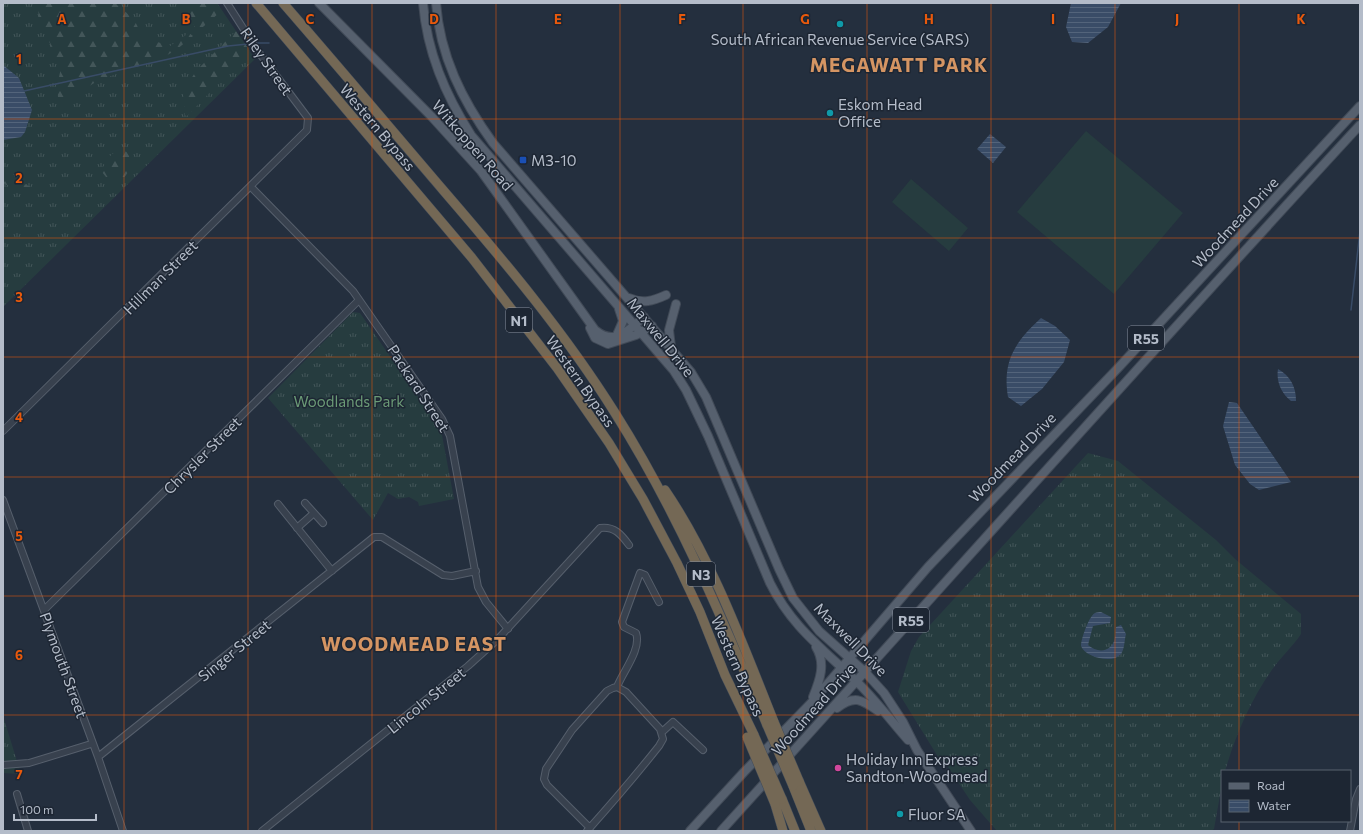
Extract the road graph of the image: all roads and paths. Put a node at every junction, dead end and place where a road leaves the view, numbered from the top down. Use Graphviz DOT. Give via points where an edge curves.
graph roads {
  1 [pos="227,3"];
  2 [pos="256,3"];
  3 [pos="283,3"];
  4 [pos="319,3"];
  5 [pos="424,3"];
  6 [pos="436,3"];
  7 [pos="1360,106"];
  8 [pos="308,118"];
  9 [pos="1360,125"];
  10 [pos="251,187"];
  11 [pos="533,189"];
  12 [pos="523,197"];
  13 [pos="666,295"];
  14 [pos="626,297"];
  15 [pos="359,300"];
  16 [pos="616,304"];
  17 [pos="676,304"];
  18 [pos="644,317"];
  19 [pos="588,321"];
  20 [pos="635,324"];
  21 [pos="652,326"];
  22 [pos="642,332"];
  23 [pos="616,337"];
  24 [pos="671,348"];
  25 [pos="3,431"];
  26 [pos="640,454"];
  27 [pos="3,500"];
  28 [pos="305,503"];
  29 [pos="278,504"];
  30 [pos="314,513"];
  31 [pos="323,523"];
  32 [pos="297,528"];
  33 [pos="629,545"];
  34 [pos="332,571"];
  35 [pos="476,571"];
  36 [pos="659,602"];
  37 [pos="44,610"];
  38 [pos="508,629"];
  39 [pos="807,636"];
  40 [pos="850,657"];
  41 [pos="840,668"];
  42 [pos="865,672"];
  43 [pos="856,681"];
  44 [pos="617,687"];
  45 [pos="811,703"];
  46 [pos="887,716"];
  47 [pos="824,718"];
  48 [pos="662,735"];
  49 [pos="91,744"];
  50 [pos="703,750"];
  51 [pos="917,750"];
  52 [pos="98,757"];
  53 [pos="3,765"];
  54 [pos="796,784"];
  55 [pos="1360,789"];
  56 [pos="16,794"];
  57 [pos="778,802"];
  58 [pos="589,830"];
  59 [pos="28,831"];
  60 [pos="123,831"];
  61 [pos="262,831"];
  62 [pos="690,831"];
  63 [pos="721,831"];
  64 [pos="783,831"];
  65 [pos="795,831"];
  66 [pos="811,831"];
  67 [pos="821,831"];
  68 [pos="971,831"];
  69 [pos="1350,831"];
  1 -- 8 [label="street, Riley Street" via="257,50"];
  2 -- 57 [label="highway, Western Bypass / N1, bridge" via="472,258 557,368 608,443 644,499 700,612"];
  3 -- 26 [label="highway, Western Bypass / N1" via="547,314 590,375"];
  4 -- 19 [label="main road, Witkoppen Road" via="481,171"];
  5 -- 12 [label="main road, Maxwell Drive" via="427,35 434,61 451,102 470,135"];
  6 -- 11 [label="main road, Maxwell Drive" via="444,51 465,101 493,143"];
  7 -- 40 [label="main road, Woodmead Drive / R55" via="1119,367 967,525"];
  8 -- 10 [label="street, Hillman Street" via="308,127 304,135"];
  9 -- 42 [label="main road, Woodmead Drive / R55" via="1066,446"];
  10 -- 15 [label="street, Packard Street"];
  10 -- 25 [label="street, Hillman Street"];
  11 -- 12 [label="main road"];
  11 -- 14 [label="main road, Maxwell Drive"];
  12 -- 16 [label="main road, Maxwell Drive"];
  13 -- 14 [label="main road" via="648,302"];
  14 -- 18 [label="main road, Maxwell Drive"];
  15 -- 35 [label="street, Packard Street" via="450,436"];
  15 -- 37 [label="street, Chrysler Street"];
  16 -- 20 [label="main road, Maxwell Drive"];
  16 -- 23 [label="main road" via="623,319"];
  17 -- 24 [label="main road" via="668,330"];
  18 -- 20 [label="main road"];
  18 -- 21 [label="main road, Maxwell Drive"];
  19 -- 22 [label="main road, Witkoppen Road" via="593,336 605,344 619,342"];
  19 -- 23 [label="main road, Witkoppen Road" via="601,334 608,338"];
  20 -- 22 [label="main road, Maxwell Drive"];
  20 -- 23 [label="main road"];
  21 -- 22 [label="main road, Witkoppen Road"];
  21 -- 24 [label="main road, Maxwell Drive"];
  22 -- 39 [label="main road, Maxwell Drive" via="686,390 770,583 788,614"];
  24 -- 40 [label="main road, Maxwell Drive" via="706,397 778,569 793,598 819,631"];
  26 -- 54 [label="highway, Western Bypass / N3, bridge" via="716,604"];
  27 -- 37 [label="street, Plymouth Street"];
  28 -- 30 [label="street"];
  29 -- 32 [label="street"];
  30 -- 31 [label="street"];
  30 -- 32 [label="street"];
  32 -- 34 [label="street"];
  33 -- 38 [label="street, Lincoln Street" via="617,531 600,528"];
  34 -- 35 [label="street, Singer Street" via="376,536 382,537 438,573 458,576"];
  34 -- 52 [label="street, Singer Street"];
  35 -- 38 [label="street, Packard Street" via="480,593"];
  36 -- 44 [label="street" via="645,575 640,573 622,622 624,627 636,633 638,638 631,663"];
  37 -- 49 [label="street, Plymouth Street"];
  38 -- 61 [label="street, Lincoln Street" via="468,666"];
  39 -- 41 [label="main road, Maxwell Drive"];
  39 -- 45 [label="main road" via="818,651 822,665"];
  40 -- 41 [label="main road, Woodmead Drive / R55"];
  40 -- 42 [label="main road, Maxwell Drive"];
  41 -- 43 [label="main road, Maxwell Drive"];
  41 -- 45 [label="main road, Woodmead Drive / R55"];
  42 -- 43 [label="main road, Woodmead Drive / R55"];
  42 -- 51 [label="main road, Maxwell Drive" via="884,693"];
  43 -- 46 [label="main road, Maxwell Drive"];
  43 -- 47 [label="main road, Woodmead Drive / R55"];
  44 -- 48 [label="street" via="626,692"];
  44 -- 58 [label="street" via="609,690 572,730 544,776 547,785"];
  45 -- 62 [label="main road, Woodmead Drive / R55"];
  46 -- 47 [label="main road" via="865,702 856,700 845,703"];
  46 -- 51 [label="main road, Maxwell Drive"];
  47 -- 63 [label="main road, Woodmead Drive / R55"];
  48 -- 50 [label="street" via="673,722"];
  48 -- 58 [label="street" via="659,746"];
  49 -- 52 [label="street, Plymouth Street"];
  49 -- 53 [label="street" via="29,763"];
  51 -- 68 [label="main road, Maxwell Drive"];
  52 -- 60 [label="street, Plymouth Street"];
  54 -- 66 [label="highway, Western Bypass / N3"];
  54 -- 67 [label="highway"];
  55 -- 69 [label="street"];
  56 -- 59 [label="street"];
  57 -- 64 [label="highway"];
  57 -- 65 [label="highway, Western Bypass"];
}
